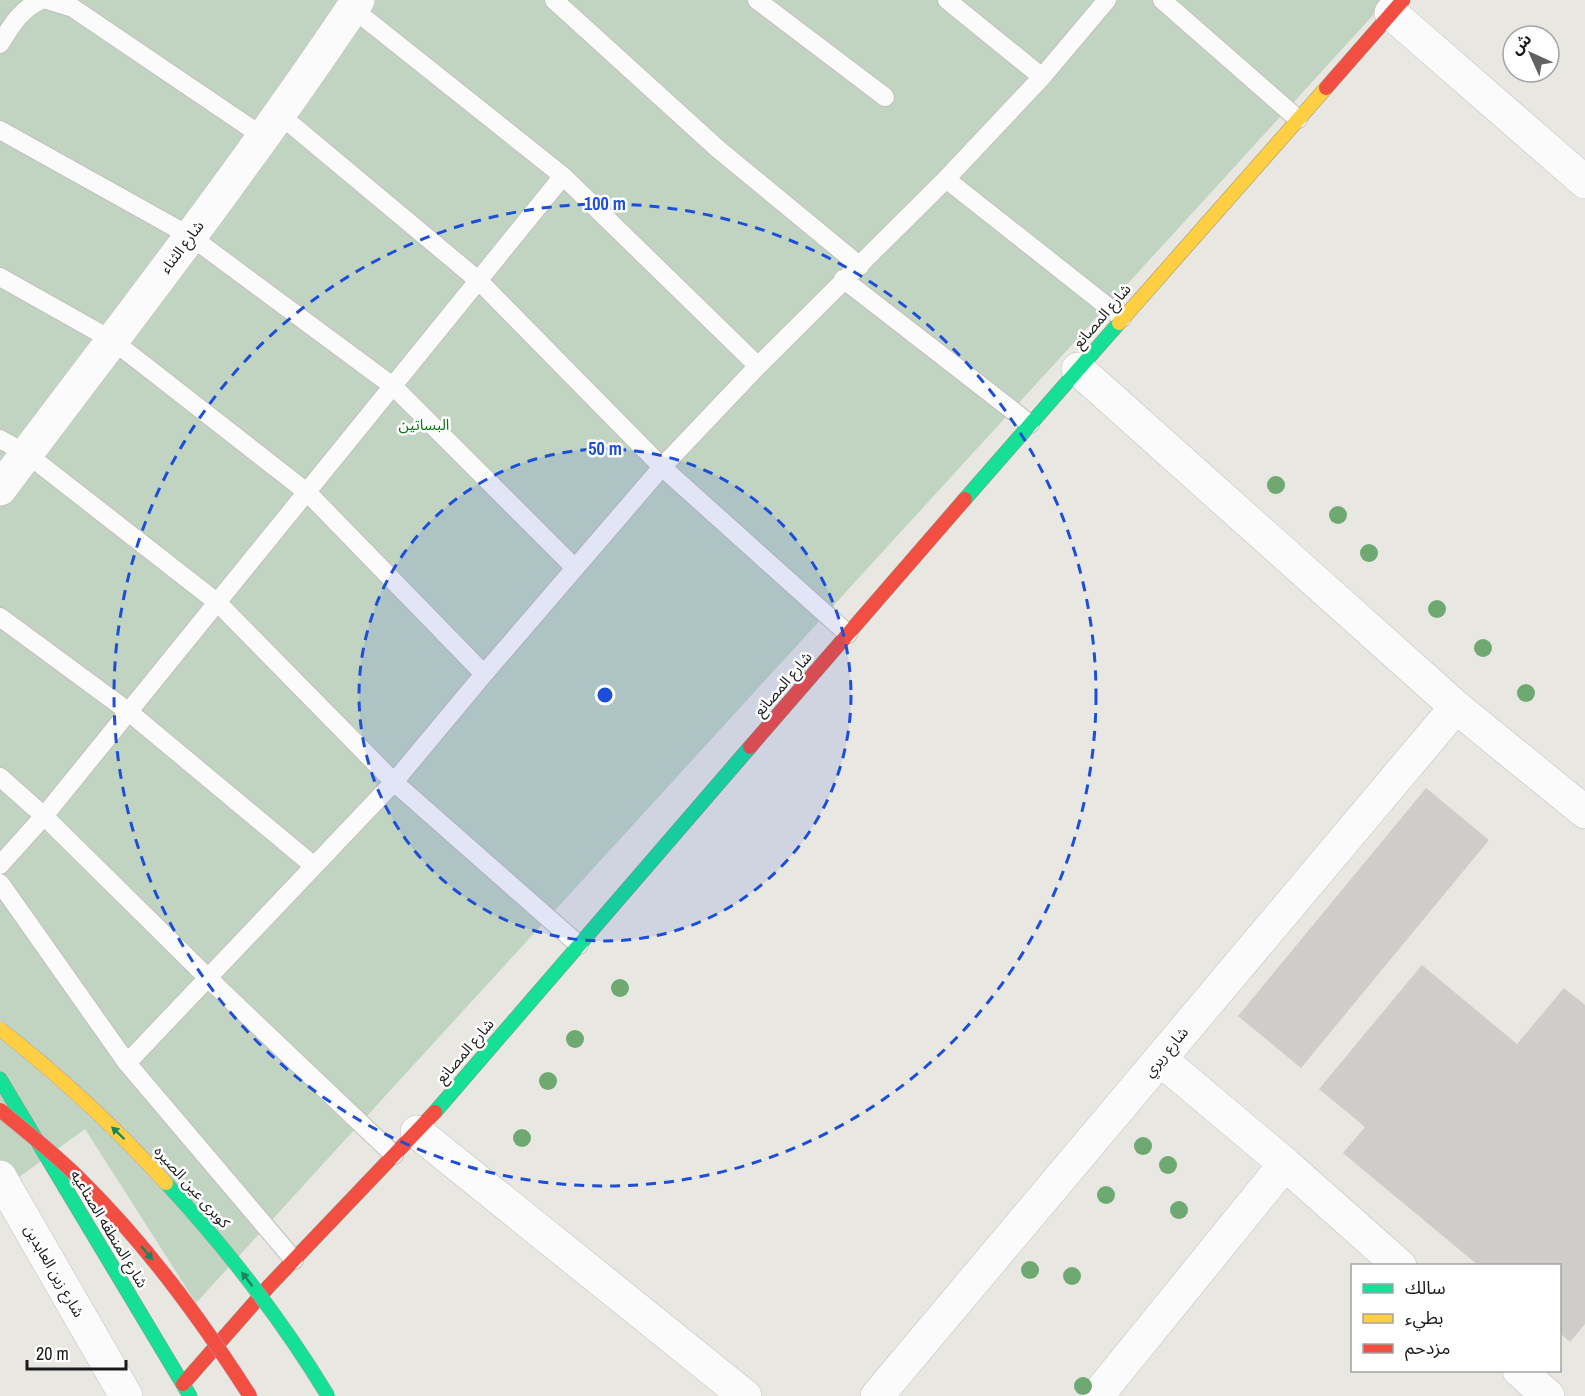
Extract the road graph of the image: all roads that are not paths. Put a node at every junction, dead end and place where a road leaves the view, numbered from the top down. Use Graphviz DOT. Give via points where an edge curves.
graph roads {
  1 [pos="41,0"];
  2 [pos="47,0"];
  3 [pos="554,0"];
  4 [pos="757,0"];
  5 [pos="947,0"];
  6 [pos="1107,0"];
  7 [pos="1162,0"];
  8 [pos="355,4"];
  9 [pos="1390,4"];
  10 [pos="0,44"];
  11 [pos="1042,77"];
  12 [pos="885,97"];
  13 [pos="1298,119"];
  14 [pos="271,125"];
  15 [pos="0,130"];
  16 [pos="563,176"];
  17 [pos="946,179"];
  18 [pos="1585,182"];
  19 [pos="190,236"];
  20 [pos="860,266"];
  21 [pos="0,278"];
  22 [pos="843,279"];
  23 [pos="479,281"];
  24 [pos="1122,318"];
  25 [pos="112,340"];
  26 [pos="758,366"];
  27 [pos="1078,369"];
  28 [pos="394,387"];
  29 [pos="1030,423"];
  30 [pos="13,446"];
  31 [pos="662,467"];
  32 [pos="0,489"];
  33 [pos="308,492"];
  34 [pos="575,568"];
  35 [pos="218,603"];
  36 [pos="0,617"];
  37 [pos="848,634"];
  38 [pos="484,674"];
  39 [pos="1456,707"];
  40 [pos="129,712"];
  41 [pos="0,777"];
  42 [pos="394,782"];
  43 [pos="1579,795"];
  44 [pos="45,816"];
  45 [pos="0,865"];
  46 [pos="314,866"];
  47 [pos="0,884"];
  48 [pos="579,945"];
  49 [pos="208,978"];
  50 [pos="0,1029"];
  51 [pos="1160,1059"];
  52 [pos="127,1064"];
  53 [pos="0,1079"];
  54 [pos="0,1110"];
  55 [pos="406,1143"];
  56 [pos="1285,1164"];
  57 [pos="0,1177"];
  58 [pos="294,1260"];
  59 [pos="1398,1264"];
  60 [pos="269,1286"];
  61 [pos="1520,1372"];
  62 [pos="183,1383"];
  63 [pos="126,1396"];
  64 [pos="190,1396"];
  65 [pos="250,1396"];
  66 [pos="329,1396"];
  67 [pos="745,1396"];
  68 [pos="877,1396"];
  69 [pos="1097,1396"];
  70 [pos="1548,1396"];
  1 -- 10 [label="lane" via="18,15"];
  2 -- 14 [label="lane" via="74,8"];
  3 -- 20 [label="lane" via="718,149"];
  4 -- 12 [label="lane"];
  5 -- 11 [label="lane"];
  6 -- 11 [label="lane"];
  7 -- 13 [label="lane"];
  8 -- 14 [label="street, شارع الثناء"];
  8 -- 16 [label="lane"];
  9 -- 13 [label="main road, شارع المصانع"];
  9 -- 18 [label="street"];
  11 -- 17 [label="lane"];
  13 -- 24 [label="main road, شارع المصانع"];
  14 -- 19 [label="street, شارع الثناء"];
  14 -- 23 [label="lane"];
  15 -- 19 [label="lane"];
  16 -- 23 [label="lane"];
  16 -- 26 [label="lane"];
  17 -- 20 [label="lane"];
  17 -- 24 [label="lane"];
  19 -- 25 [label="street, شارع الثناء"];
  19 -- 28 [label="lane"];
  20 -- 22 [label="lane"];
  21 -- 25 [label="lane"];
  22 -- 26 [label="lane"];
  22 -- 29 [label="lane"];
  23 -- 28 [label="lane"];
  23 -- 31 [label="lane"];
  24 -- 27 [label="main road, شارع المصانع"];
  25 -- 30 [label="street, شارع الثناء"];
  25 -- 33 [label="lane"];
  26 -- 31 [label="lane"];
  27 -- 29 [label="main road, شارع المصانع"];
  27 -- 39 [label="street"];
  28 -- 33 [label="lane"];
  28 -- 34 [label="lane"];
  29 -- 37 [label="main road, شارع المصانع"];
  30 -- 32 [label="street, شارع الثناء"];
  30 -- 35 [label="lane"];
  31 -- 34 [label="lane"];
  31 -- 37 [label="lane"];
  33 -- 35 [label="lane"];
  33 -- 38 [label="lane"];
  34 -- 38 [label="lane"];
  35 -- 40 [label="lane"];
  35 -- 42 [label="lane"];
  36 -- 40 [label="lane"];
  37 -- 48 [label="main road, شارع المصانع"];
  38 -- 42 [label="lane"];
  39 -- 43 [label="street"];
  39 -- 51 [label="street, شارع ريري"];
  40 -- 44 [label="lane"];
  40 -- 46 [label="lane"];
  41 -- 44 [label="lane"];
  42 -- 46 [label="lane"];
  42 -- 48 [label="lane"];
  44 -- 45 [label="lane"];
  44 -- 49 [label="lane"];
  46 -- 49 [label="lane"];
  47 -- 52 [label="lane"];
  48 -- 55 [label="main road, شارع المصانع"];
  49 -- 52 [label="lane"];
  49 -- 55 [label="lane"];
  66 -- 50 [label="main road, كوبرى عين الصيره, one-way, bridge" via="214,1236 158,1171 71,1088"];
  51 -- 56 [label="street"];
  51 -- 68 [label="street, شارع ريري"];
  52 -- 58 [label="lane"];
  53 -- 62 [label="main road, شارع المنطقه الصناعيه"];
  54 -- 65 [label="main road, one-way, bridge" via="51,1152 111,1212 216,1342"];
  55 -- 58 [label="main road, شارع المصانع"];
  55 -- 67 [label="street"];
  56 -- 59 [label="street"];
  56 -- 69 [label="street"];
  57 -- 63 [label="street, شارع زين العابدين"];
  58 -- 60 [label="main road, شارع المصانع"];
  60 -- 62 [label="main road, شارع المصانع"];
  60 -- 66 [label="main road"];
  61 -- 70 [label="street"];
  62 -- 64 [label="main road, شارع المنطقه الصناعيه"];
}
